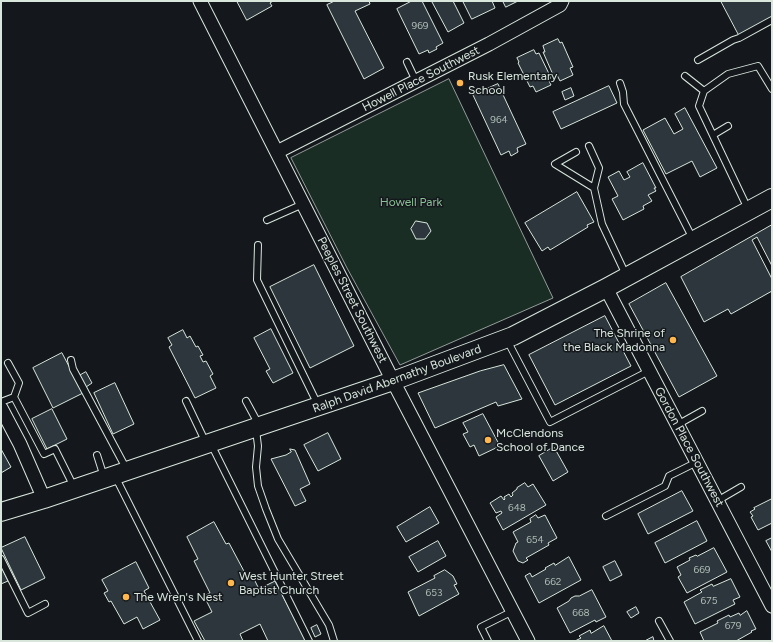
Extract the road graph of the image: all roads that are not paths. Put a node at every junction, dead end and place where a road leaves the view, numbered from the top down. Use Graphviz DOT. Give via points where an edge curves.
graph roads {
  1 [pos="200,1"];
  2 [pos="562,1"];
  3 [pos="772,20"];
  4 [pos="698,60"];
  5 [pos="407,62"];
  6 [pos="685,76"];
  7 [pos="416,81"];
  8 [pos="620,83"];
  9 [pos="772,89"];
  10 [pos="704,91"];
  11 [pos="728,126"];
  12 [pos="713,135"];
  13 [pos="589,146"];
  14 [pos="277,152"];
  15 [pos="576,152"];
  16 [pos="594,188"];
  17 [pos="769,201"];
  18 [pos="303,204"];
  19 [pos="749,210"];
  20 [pos="267,220"];
  21 [pos="693,241"];
  22 [pos="258,245"];
  23 [pos="627,277"];
  24 [pos="606,288"];
  25 [pos="506,339"];
  26 [pos="72,360"];
  27 [pos="8,363"];
  28 [pos="649,371"];
  29 [pos="393,381"];
  30 [pos="14,397"];
  31 [pos="186,401"];
  32 [pos="246,401"];
  33 [pos="1,402"];
  34 [pos="318,407"];
  35 [pos="1,408"];
  36 [pos="702,411"];
  37 [pos="677,425"];
  38 [pos="258,427"];
  39 [pos="209,444"];
  40 [pos="98,455"];
  41 [pos="697,462"];
  42 [pos="116,475"];
  43 [pos="741,486"];
  44 [pos="75,488"];
  45 [pos="44,499"];
  46 [pos="717,501"];
  47 [pos="1,512"];
  48 [pos="606,516"];
  49 [pos="1,559"];
  50 [pos="45,604"];
  51 [pos="772,606"];
  52 [pos="513,611"];
  53 [pos="659,621"];
  54 [pos="198,641"];
  55 [pos="308,641"];
  56 [pos="334,641"];
  57 [pos="488,641"];
  58 [pos="528,641"];
  59 [pos="670,641"];
  1 -- 14 [label="street, Peeples Street Southwest"];
  2 -- 7 [label="street, Howell Place Southwest" via="560,5 489,44"];
  3 -- 4 [label="lane"];
  5 -- 7 [label="lane"];
  6 -- 10 [label="lane"];
  7 -- 14 [label="street, Howell Place Southwest"];
  8 -- 21 [label="lane" via="624,104"];
  9 -- 10 [label="lane" via="758,66 728,74"];
  10 -- 12 [label="lane" via="699,106"];
  11 -- 12 [label="lane"];
  12 -- 19 [label="lane"];
  13 -- 16 [label="lane" via="599,168"];
  14 -- 18 [label="street, Peeples Street Southwest"];
  15 -- 16 [label="lane" via="555,164"];
  16 -- 23 [label="lane" via="602,224"];
  17 -- 19 [label="main road, Ralph David Abernathy Boulevard"];
  18 -- 20 [label="lane"];
  18 -- 29 [label="street, Peeples Street Southwest"];
  19 -- 21 [label="main road, Ralph David Abernathy Boulevard"];
  21 -- 23 [label="main road, Ralph David Abernathy Boulevard"];
  22 -- 34 [label="lane" via="257,280"];
  23 -- 24 [label="main road, Ralph David Abernathy Boulevard"];
  24 -- 25 [label="main road, Ralph David Abernathy Boulevard"];
  24 -- 28 [label="street, Gordon Place Southwest"];
  25 -- 28 [label="lane" via="550,422"];
  25 -- 29 [label="main road, Ralph David Abernathy Boulevard"];
  26 -- 42 [label="lane" via="73,369"];
  27 -- 30 [label="lane" via="19,384"];
  28 -- 37 [label="street, Gordon Place Southwest"];
  29 -- 34 [label="main road, Ralph David Abernathy Boulevard"];
  29 -- 52 [label="street, Peeples Street Southwest"];
  30 -- 33 [label="lane"];
  30 -- 44 [label="lane" via="44,454 55,449"];
  31 -- 39 [label="lane"];
  32 -- 38 [label="lane"];
  34 -- 38 [label="main road, Ralph David Abernathy Boulevard"];
  35 -- 45 [label="street"];
  36 -- 37 [label="lane"];
  37 -- 41 [label="street, Gordon Place Southwest"];
  38 -- 39 [label="main road, Ralph David Abernathy Boulevard"];
  38 -- 56 [label="lane" via="256,467 258,486 266,509 278,539 329,625"];
  39 -- 42 [label="main road, Ralph David Abernathy Boulevard"];
  39 -- 55 [label="lane"];
  40 -- 42 [label="lane"];
  41 -- 46 [label="street, Gordon Place Southwest"];
  41 -- 48 [label="lane" via="669,476 665,486"];
  42 -- 44 [label="main road, Ralph David Abernathy Boulevard"];
  42 -- 54 [label="lane"];
  43 -- 46 [label="lane"];
  44 -- 45 [label="main road, Ralph David Abernathy Boulevard"];
  45 -- 47 [label="main road, Ralph David Abernathy Boulevard"];
  46 -- 51 [label="street, Gordon Place Southwest"];
  49 -- 50 [label="lane" via="28,613"];
  52 -- 57 [label="lane" via="481,628"];
  52 -- 58 [label="street, Peeples Street Southwest"];
  53 -- 59 [label="lane"];
}
